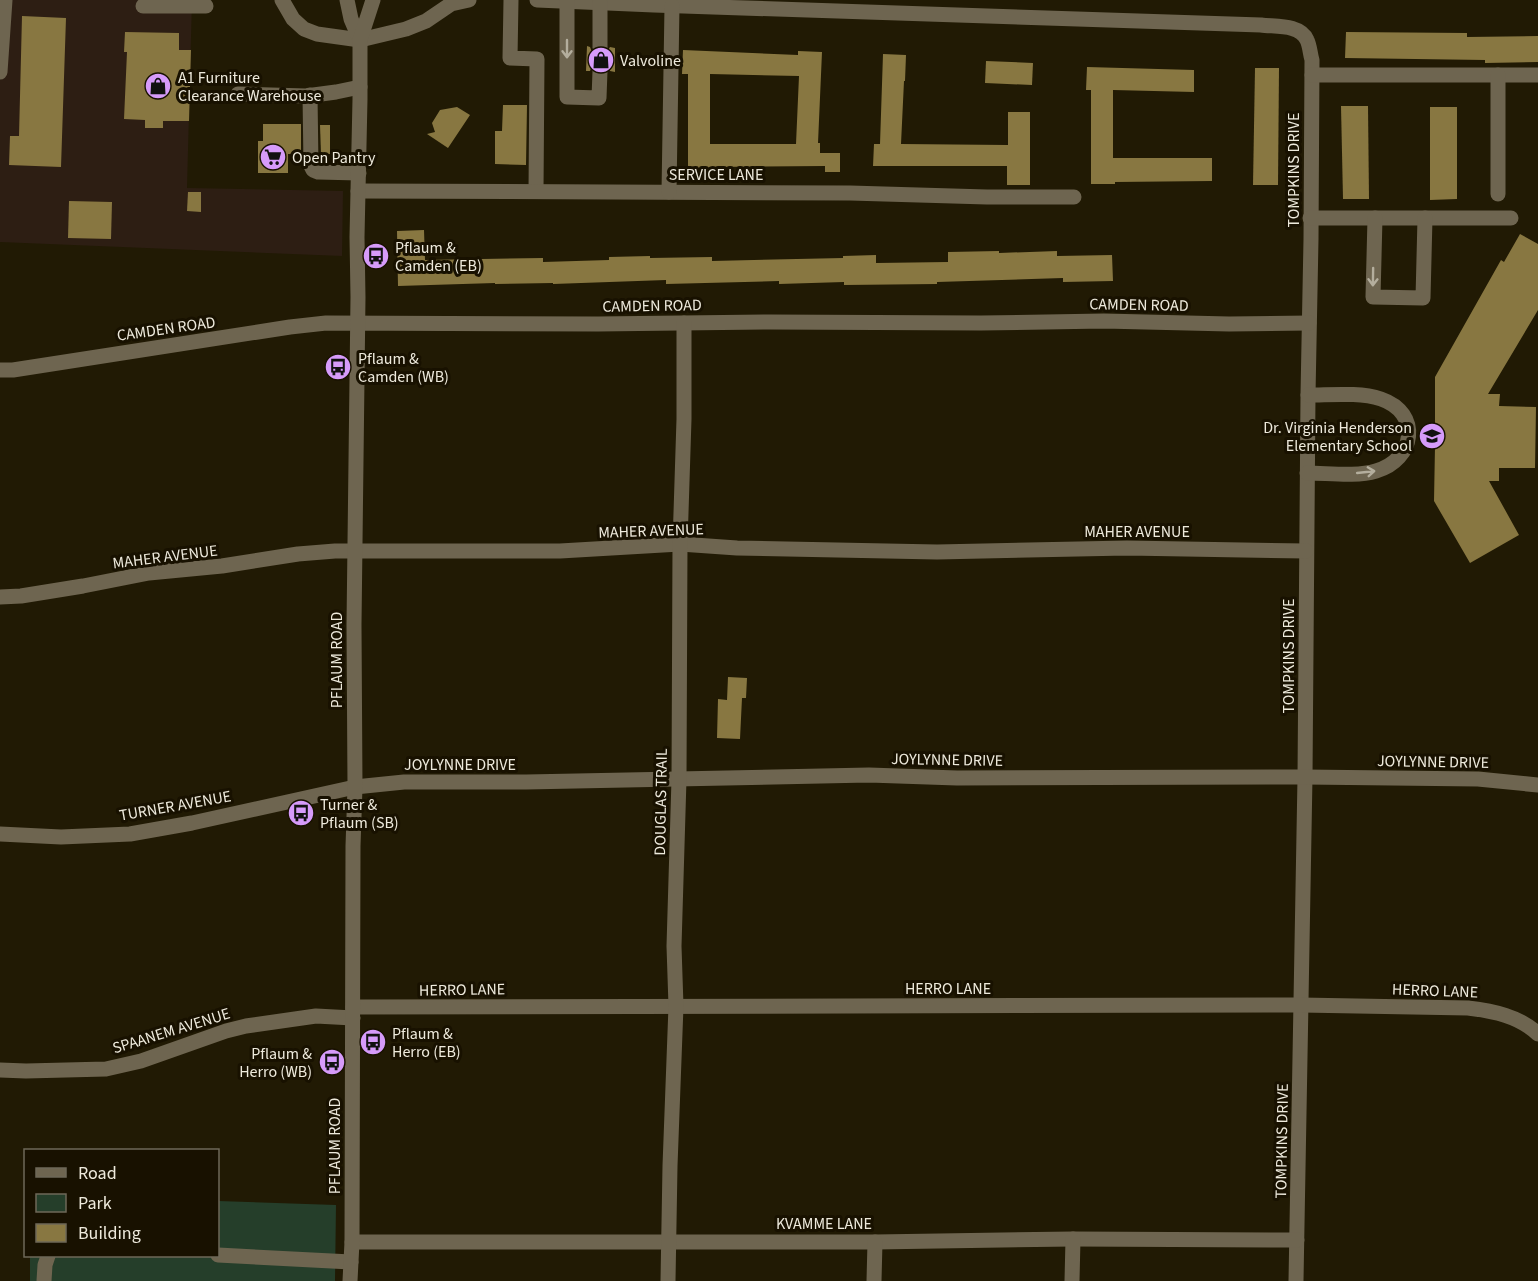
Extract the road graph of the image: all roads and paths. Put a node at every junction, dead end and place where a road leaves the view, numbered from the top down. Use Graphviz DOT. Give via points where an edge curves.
graph roads {
  1 [pos="5,0"];
  2 [pos="282,0"];
  3 [pos="347,0"];
  4 [pos="367,0"];
  5 [pos="373,0"];
  6 [pos="469,0"];
  7 [pos="511,0"];
  8 [pos="537,0"];
  9 [pos="567,1"];
  10 [pos="179,3"];
  11 [pos="600,3"];
  12 [pos="143,6"];
  13 [pos="206,6"];
  14 [pos="672,6"];
  15 [pos="360,40"];
  16 [pos="600,47"];
  17 [pos="600,71"];
  18 [pos="0,72"];
  19 [pos="1311,75"];
  20 [pos="1498,75"];
  21 [pos="1538,75"];
  22 [pos="360,87"];
  23 [pos="238,94"];
  24 [pos="310,95"];
  25 [pos="358,173"];
  26 [pos="358,191"];
  27 [pos="536,191"];
  28 [pos="669,192"];
  29 [pos="1498,194"];
  30 [pos="1074,197"];
  31 [pos="1310,218"];
  32 [pos="1375,218"];
  33 [pos="1425,218"];
  34 [pos="1511,218"];
  35 [pos="357,322"];
  36 [pos="684,323"];
  37 [pos="1309,323"];
  38 [pos="0,370"];
  39 [pos="1308,395"];
  40 [pos="1307,472"];
  41 [pos="680,544"];
  42 [pos="355,551"];
  43 [pos="1306,551"];
  44 [pos="0,597"];
  45 [pos="1305,777"];
  46 [pos="679,779"];
  47 [pos="1538,785"];
  48 [pos="355,787"];
  49 [pos="0,834"];
  50 [pos="1301,1005"];
  51 [pos="676,1006"];
  52 [pos="353,1012"];
  53 [pos="1538,1034"];
  54 [pos="0,1070"];
  55 [pos="1073,1239"];
  56 [pos="1297,1240"];
  57 [pos="352,1242"];
  58 [pos="669,1242"];
  59 [pos="875,1242"];
  60 [pos="219,1255"];
  61 [pos="48,1257"];
  62 [pos="351,1262"];
  63 [pos="44,1281"];
  64 [pos="350,1281"];
  65 [pos="668,1281"];
  66 [pos="874,1281"];
  67 [pos="1072,1281"];
  68 [pos="1296,1281"];
  1 -- 18 [label="street"];
  2 -- 15 [label="street" via="304,29"];
  3 -- 15 [label="street, PFLAUM ROAD"];
  4 -- 15 [label="street"];
  5 -- 15 [label="street, PFLAUM ROAD"];
  6 -- 15 [label="street" via="451,4 406,29"];
  7 -- 27 [label="street" via="510,58 537,59"];
  8 -- 9 [label="street"];
  9 -- 11 [label="street"];
  9 -- 17 [label="street, one-way" via="567,98 599,98"];
  10 -- 12 [label="street"];
  10 -- 13 [label="street"];
  11 -- 14 [label="street"];
  11 -- 16 [label="street"];
  14 -- 19 [label="street, TOMPKINS DRIVE" via="1292,28 1308,41"];
  14 -- 28 [label="street"];
  15 -- 22 [label="street, PFLAUM ROAD"];
  19 -- 20 [label="street"];
  19 -- 31 [label="street, TOMPKINS DRIVE"];
  20 -- 21 [label="street"];
  20 -- 29 [label="street"];
  22 -- 24 [label="street"];
  22 -- 25 [label="street, PFLAUM ROAD"];
  23 -- 24 [label="street"];
  24 -- 25 [label="street" via="313,170"];
  25 -- 26 [label="street, PFLAUM ROAD"];
  26 -- 27 [label="street, SERVICE LANE"];
  26 -- 35 [label="street, PFLAUM ROAD"];
  27 -- 28 [label="street, SERVICE LANE"];
  28 -- 30 [label="street, SERVICE LANE"];
  31 -- 32 [label="street"];
  31 -- 37 [label="street, TOMPKINS DRIVE"];
  32 -- 33 [label="street"];
  32 -- 33 [label="street, one-way" via="1373,297 1423,298"];
  33 -- 34 [label="street"];
  35 -- 36 [label="street, CAMDEN ROAD"];
  35 -- 38 [label="street, CAMDEN ROAD" via="290,327"];
  35 -- 42 [label="street, PFLAUM ROAD"];
  36 -- 37 [label="street, CAMDEN ROAD"];
  36 -- 41 [label="street, DOUGLAS TRAIL"];
  37 -- 39 [label="street, TOMPKINS DRIVE"];
  39 -- 40 [label="street, TOMPKINS DRIVE"];
  40 -- 39 [label="street, one-way" via="1376,471 1401,456 1409,442 1410,429 1404,414 1380,399"];
  40 -- 43 [label="street, TOMPKINS DRIVE"];
  41 -- 42 [label="street, MAHER AVENUE" via="560,551"];
  41 -- 43 [label="street, MAHER AVENUE" via="937,552 1127,548"];
  41 -- 46 [label="street, DOUGLAS TRAIL"];
  42 -- 44 [label="street, MAHER AVENUE" via="298,554 149,573"];
  42 -- 48 [label="street, PFLAUM ROAD"];
  43 -- 45 [label="street, TOMPKINS DRIVE"];
  45 -- 46 [label="street, JOYLYNNE DRIVE" via="869,775"];
  45 -- 47 [label="street, JOYLYNNE DRIVE" via="1478,779"];
  45 -- 50 [label="street, TOMPKINS DRIVE"];
  46 -- 48 [label="street, JOYLYNNE DRIVE" via="404,782"];
  46 -- 51 [label="street, DOUGLAS TRAIL"];
  48 -- 49 [label="street, TURNER AVENUE" via="130,834"];
  48 -- 52 [label="street, PFLAUM ROAD"];
  50 -- 51 [label="street, HERRO LANE"];
  50 -- 53 [label="street, HERRO LANE" via="1493,1011"];
  50 -- 56 [label="street, TOMPKINS DRIVE"];
  51 -- 52 [label="street, HERRO LANE"];
  51 -- 58 [label="street, DOUGLAS TRAIL"];
  52 -- 54 [label="street, SPAANEM AVENUE" via="246,1026 106,1069"];
  52 -- 57 [label="street, PFLAUM ROAD"];
  55 -- 56 [label="street, KVAMME LANE"];
  55 -- 59 [label="street, KVAMME LANE"];
  55 -- 67 [label="street"];
  56 -- 68 [label="street, TOMPKINS DRIVE"];
  57 -- 58 [label="street, KVAMME LANE"];
  57 -- 62 [label="street, PFLAUM ROAD"];
  58 -- 59 [label="street, KVAMME LANE"];
  58 -- 65 [label="street, DOUGLAS TRAIL"];
  59 -- 66 [label="street"];
  60 -- 62 [label="street"];
  61 -- 63 [label="street"];
  62 -- 64 [label="street, PFLAUM ROAD"];
}
